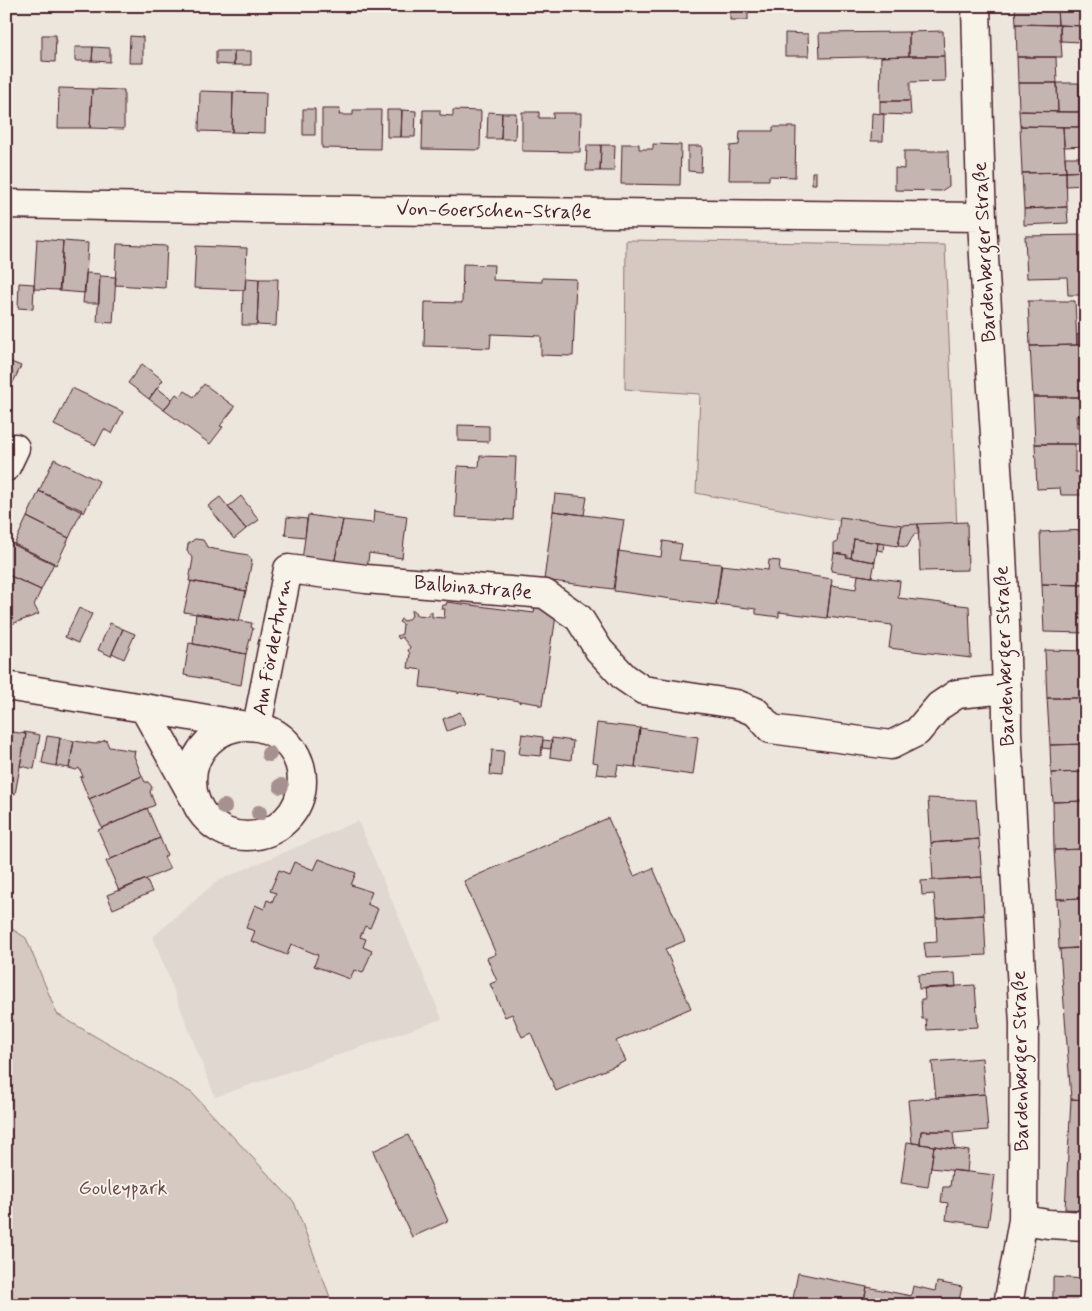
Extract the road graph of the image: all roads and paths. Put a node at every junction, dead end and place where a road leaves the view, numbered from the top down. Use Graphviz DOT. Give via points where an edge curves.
graph roads {
  1 [pos="976,6"];
  2 [pos="6,204"];
  3 [pos="982,217"];
  4 [pos="288,569"];
  5 [pos="6,686"];
  6 [pos="1007,689"];
  7 [pos="144,708"];
  8 [pos="250,726"];
  9 [pos="194,800"];
  10 [pos="1022,1220"];
  11 [pos="1086,1226"];
  12 [pos="1008,1305"];
  1 -- 3 [label="street, Bardenberger Straße"];
  2 -- 3 [label="street, Von-Goerschen-Straße"];
  3 -- 6 [label="street, Bardenberger Straße"];
  4 -- 6 [label="street, Balbinastraße" via="545,594 579,618 598,650 624,677 643,690 736,704 756,712 771,729 891,745 917,732 939,706 957,694"];
  4 -- 8 [label="street, Am Förderturm"];
  5 -- 7 [label="street, Am Förderturm"];
  6 -- 10 [label="street, Bardenberger Straße" via="1024,1024"];
  7 -- 8 [label="street, Am Förderturm"];
  7 -- 9 [label="street, Am Förderturm"];
  8 -- 9 [label="street, Am Förderturm" via="228,728 205,744 192,770"];
  8 -- 9 [label="street, Am Förderturm" via="275,733 289,745 299,761 302,789 290,816 265,833 236,835 211,823"];
  10 -- 11 [label="street"];
  10 -- 12 [label="street, Bardenberger Straße"];
}
